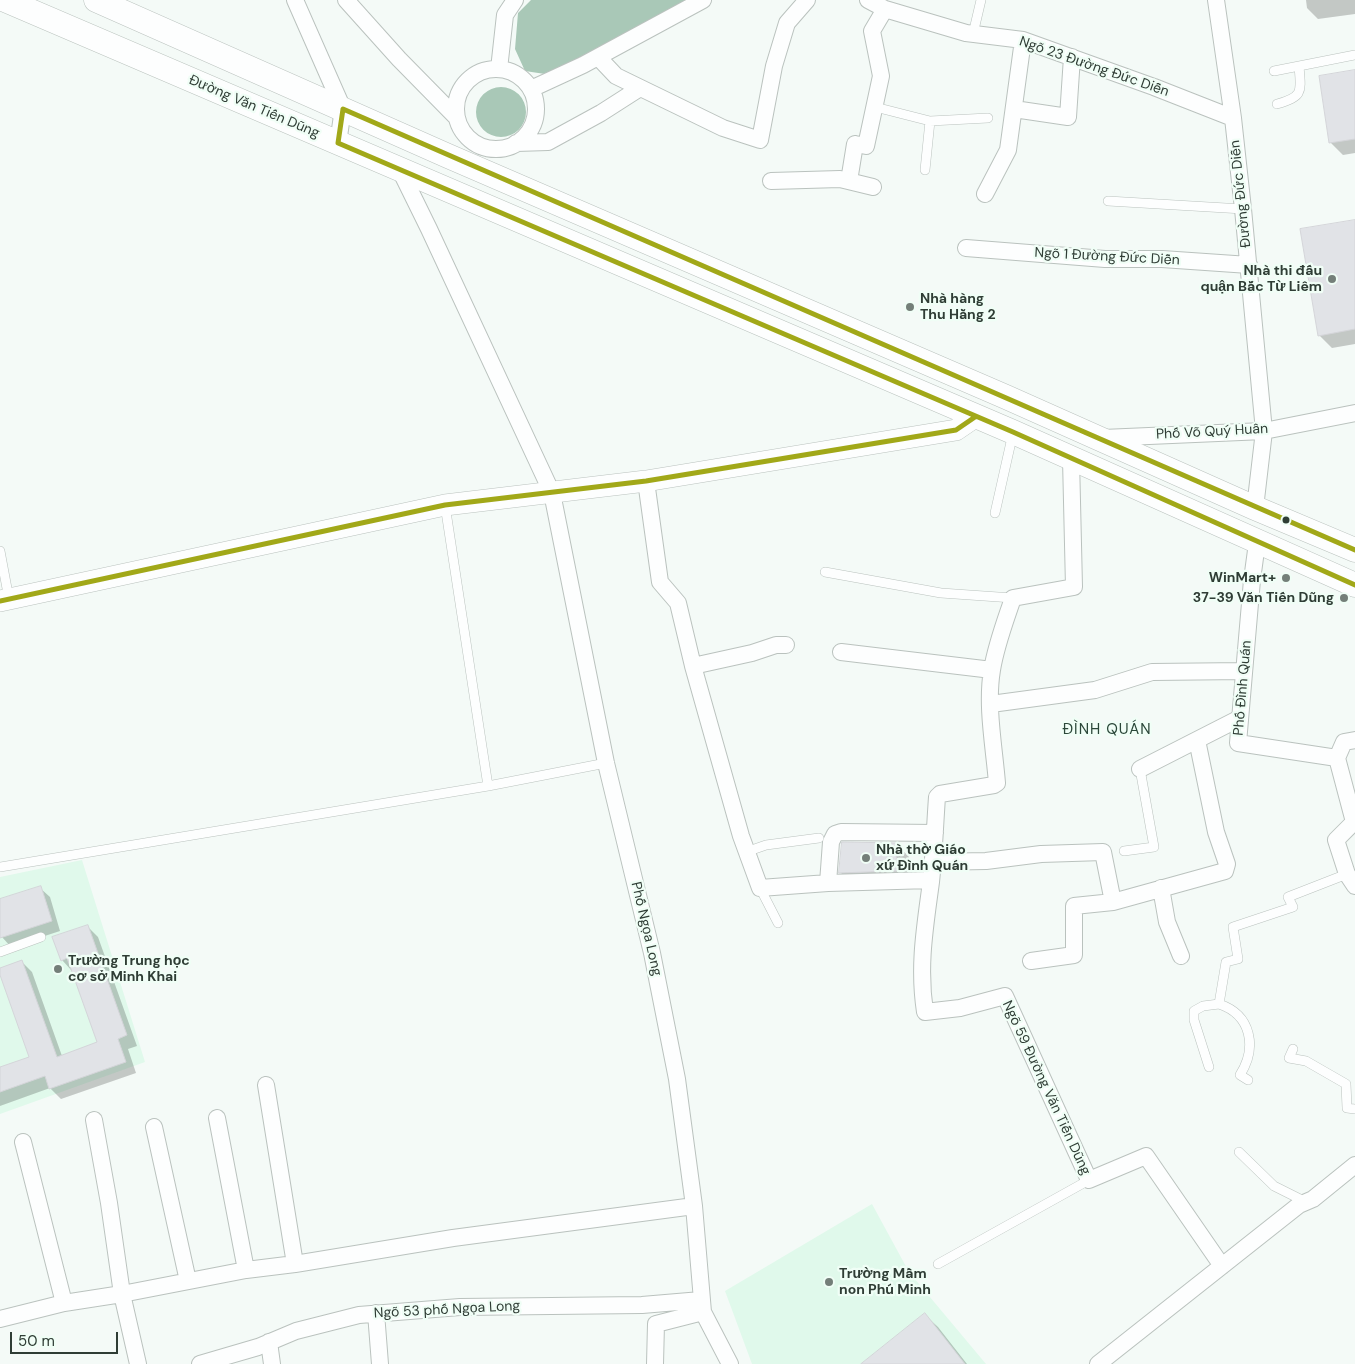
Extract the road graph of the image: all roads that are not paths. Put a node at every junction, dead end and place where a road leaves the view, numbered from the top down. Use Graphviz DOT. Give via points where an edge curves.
graph roads {
  1 [pos="5,0"];
  2 [pos="96,0"];
  3 [pos="295,0"];
  4 [pos="346,0"];
  5 [pos="515,0"];
  6 [pos="703,0"];
  7 [pos="807,0"];
  8 [pos="868,0"];
  9 [pos="981,0"];
  10 [pos="1216,0"];
  11 [pos="885,9"];
  12 [pos="973,34"];
  13 [pos="1023,40"];
  14 [pos="1355,55"];
  15 [pos="598,56"];
  16 [pos="1072,58"];
  17 [pos="1299,66"];
  18 [pos="499,69"];
  19 [pos="1274,71"];
  20 [pos="640,88"];
  21 [pos="531,90"];
  22 [pos="1277,104"];
  23 [pos="875,107"];
  24 [pos="343,109"];
  25 [pos="1014,109"];
  26 [pos="457,118"];
  27 [pos="988,118"];
  28 [pos="1232,118"];
  29 [pos="930,121"];
  30 [pos="472,141"];
  31 [pos="338,143"];
  32 [pos="516,143"];
  33 [pos="448,156"];
  34 [pos="400,170"];
  35 [pos="925,170"];
  36 [pos="771,181"];
  37 [pos="849,182"];
  38 [pos="873,187"];
  39 [pos="985,194"];
  40 [pos="1108,201"];
  41 [pos="1243,209"];
  42 [pos="966,248"];
  43 [pos="1249,265"];
  44 [pos="1355,413"];
  45 [pos="975,417"];
  46 [pos="1264,431"];
  47 [pos="1013,432"];
  48 [pos="1098,438"];
  49 [pos="1070,458"];
  50 [pos="646,480"];
  51 [pos="552,492"];
  52 [pos="445,505"];
  53 [pos="1255,508"];
  54 [pos="995,513"];
  55 [pos="1257,543"];
  56 [pos="1355,550"];
  57 [pos="0,551"];
  58 [pos="824,572"];
  59 [pos="1355,585"];
  60 [pos="1013,598"];
  61 [pos="5,600"];
  62 [pos="786,645"];
  63 [pos="841,652"];
  64 [pos="693,666"];
  65 [pos="992,670"];
  66 [pos="1244,670"];
  67 [pos="990,704"];
  68 [pos="1240,718"];
  69 [pos="1197,740"];
  70 [pos="1355,740"];
  71 [pos="1337,758"];
  72 [pos="606,764"];
  73 [pos="1140,769"];
  74 [pos="488,786"];
  75 [pos="935,833"];
  76 [pos="819,838"];
  77 [pos="1124,851"];
  78 [pos="746,852"];
  79 [pos="932,862"];
  80 [pos="0,867"];
  81 [pos="931,880"];
  82 [pos="1351,880"];
  83 [pos="828,883"];
  84 [pos="760,888"];
  85 [pos="1161,888"];
  86 [pos="1113,902"];
  87 [pos="778,923"];
  88 [pos="41,937"];
  89 [pos="0,952"];
  90 [pos="1180,956"];
  91 [pos="1030,961"];
  92 [pos="1219,1004"];
  93 [pos="1293,1049"];
  94 [pos="1209,1067"];
  95 [pos="1248,1080"];
  96 [pos="266,1085"];
  97 [pos="1355,1109"];
  98 [pos="217,1118"];
  99 [pos="94,1120"];
  100 [pos="154,1127"];
  101 [pos="23,1142"];
  102 [pos="1239,1152"];
  103 [pos="1355,1165"];
  104 [pos="1089,1180"];
  105 [pos="1306,1202"];
  106 [pos="694,1206"];
  107 [pos="295,1264"];
  108 [pos="938,1264"];
  109 [pos="1222,1266"];
  110 [pos="246,1270"];
  111 [pos="188,1281"];
  112 [pos="122,1294"];
  113 [pos="64,1303"];
  114 [pos="702,1306"];
  115 [pos="376,1314"];
  116 [pos="0,1319"];
  117 [pos="269,1342"];
  118 [pos="138,1364"];
  119 [pos="200,1364"];
  120 [pos="272,1364"];
  121 [pos="380,1364"];
  122 [pos="655,1364"];
  123 [pos="730,1364"];
  124 [pos="1098,1364"];
  1 -- 31 [label="main road, Đường Văn Tiến Dũng"];
  2 -- 24 [label="main road"];
  3 -- 24 [label="street"];
  4 -- 26 [label="street"];
  5 -- 18 [label="street" via="505,15"];
  6 -- 15 [label="street"];
  7 -- 20 [label="street" via="787,23 774,66 760,140 723,128"];
  8 -- 11 [label="street, Ngõ 23 Đường Đức Diễn"];
  9 -- 12 [label="lane"];
  10 -- 28 [label="street, Đường Đức Diễn"];
  11 -- 12 [label="street, Ngõ 23 Đường Đức Diễn"];
  11 -- 23 [label="street" via="872,31 881,76"];
  12 -- 13 [label="street, Ngõ 23 Đường Đức Diễn"];
  13 -- 16 [label="street, Ngõ 23 Đường Đức Diễn"];
  13 -- 25 [label="street"];
  14 -- 17 [label="lane"];
  15 -- 20 [label="street" via="616,76"];
  15 -- 21 [label="street"];
  16 -- 25 [label="street" via="1068,117"];
  16 -- 28 [label="street, Ngõ 23 Đường Đức Diễn"];
  17 -- 19 [label="lane"];
  17 -- 22 [label="lane" via="1297,96"];
  18 -- 21 [label="street" via="523,79"];
  18 -- 26 [label="street" via="480,72 465,83 456,100"];
  20 -- 32 [label="street" via="548,142"];
  21 -- 32 [label="street" via="535,104 534,119 527,133"];
  23 -- 29 [label="lane"];
  23 -- 37 [label="street" via="866,146 855,144"];
  24 -- 31 [label="street"];
  24 -- 33 [label="main road"];
  25 -- 39 [label="street" via="1008,150"];
  26 -- 30 [label="street" via="462,131"];
  27 -- 29 [label="lane"];
  28 -- 41 [label="street, Đường Đức Diễn"];
  29 -- 35 [label="lane"];
  30 -- 32 [label="street" via="486,148 501,149"];
  30 -- 33 [label="street"];
  31 -- 34 [label="main road, Đường Văn Tiến Dũng"];
  33 -- 48 [label="main road"];
  34 -- 45 [label="main road, Đường Văn Tiến Dũng"];
  34 -- 51 [label="street, Phố Ngọa Long"];
  36 -- 37 [label="street" via="840,179"];
  37 -- 38 [label="street"];
  40 -- 41 [label="lane"];
  41 -- 43 [label="street, Đường Đức Diễn"];
  42 -- 43 [label="street, Ngõ 1 Đường Đức Diễn"];
  43 -- 46 [label="street, Đường Đức Diễn"];
  44 -- 46 [label="street, Phố Võ Quý Huân"];
  45 -- 47 [label="main road, Đường Văn Tiến Dũng"];
  45 -- 50 [label="street" via="956,430"];
  46 -- 48 [label="street, Phố Võ Quý Huân"];
  46 -- 53 [label="street, Đường Đức Diễn"];
  47 -- 49 [label="main road, Đường Văn Tiến Dũng"];
  47 -- 54 [label="lane"];
  48 -- 53 [label="main road"];
  49 -- 55 [label="main road, Đường Văn Tiến Dũng"];
  49 -- 60 [label="street" via="1074,587"];
  50 -- 51 [label="street"];
  50 -- 64 [label="street" via="660,582 678,602"];
  51 -- 52 [label="street"];
  51 -- 72 [label="street, Phố Ngọa Long"];
  52 -- 61 [label="street"];
  52 -- 74 [label="lane"];
  53 -- 56 [label="main road"];
  55 -- 59 [label="main road, Đường Văn Tiến Dũng"];
  55 -- 66 [label="street, Phố Đình Quán"];
  57 -- 61 [label="lane"];
  58 -- 60 [label="lane" via="941,593"];
  60 -- 65 [label="street, Ngõ 59 Đường Văn Tiến Dũng"];
  62 -- 64 [label="street"];
  63 -- 65 [label="street"];
  64 -- 78 [label="street"];
  65 -- 67 [label="street, Ngõ 59 Đường Văn Tiến Dũng"];
  66 -- 67 [label="street" via="1152,672 1095,690"];
  66 -- 68 [label="street, Phố Đình Quán"];
  67 -- 75 [label="street, Ngõ 59 Đường Văn Tiến Dũng" via="997,783 940,794 937,797"];
  68 -- 69 [label="street"];
  68 -- 71 [label="street, Phố Đình Quán" via="1238,743"];
  69 -- 73 [label="street"];
  69 -- 85 [label="street" via="1227,868 1219,874"];
  70 -- 71 [label="street" via="1344,742"];
  71 -- 82 [label="street" via="1354,822 1336,840"];
  72 -- 74 [label="lane"];
  72 -- 106 [label="street, Phố Ngọa Long" via="666,1021"];
  73 -- 77 [label="lane" via="1154,847"];
  74 -- 80 [label="lane"];
  75 -- 79 [label="street, Ngõ 59 Đường Văn Tiến Dũng"];
  75 -- 83 [label="street" via="837,833 830,842"];
  76 -- 78 [label="lane" via="766,845"];
  78 -- 84 [label="street"];
  79 -- 81 [label="street, Ngõ 59 Đường Văn Tiến Dũng"];
  79 -- 86 [label="street" via="1103,852"];
  81 -- 83 [label="street"];
  81 -- 104 [label="street, Ngõ 59 Đường Văn Tiến Dũng" via="921,959 925,1012 960,1008 1005,996"];
  82 -- 92 [label="lane" via="1288,897 1293,907 1234,927 1238,959 1226,962"];
  83 -- 84 [label="street"];
  84 -- 87 [label="lane"];
  85 -- 86 [label="street"];
  85 -- 90 [label="street" via="1167,922"];
  86 -- 91 [label="street" via="1074,906 1074,955"];
  88 -- 89 [label="lane"];
  92 -- 94 [label="lane" via="1194,1011"];
  92 -- 95 [label="lane" via="1241,1018 1249,1038 1250,1052 1240,1075"];
  93 -- 97 [label="lane" via="1289,1058 1306,1062 1346,1084 1347,1108"];
  96 -- 107 [label="street"];
  98 -- 110 [label="street"];
  99 -- 112 [label="street"];
  100 -- 111 [label="street"];
  101 -- 113 [label="street"];
  102 -- 105 [label="lane" via="1274,1186"];
  103 -- 105 [label="street"];
  104 -- 108 [label="lane"];
  104 -- 109 [label="street, Ngõ 59 Đường Văn Tiến Dũng" via="1146,1156"];
  105 -- 109 [label="street"];
  106 -- 107 [label="street" via="453,1238"];
  106 -- 114 [label="street, Phố Ngọa Long"];
  107 -- 110 [label="street"];
  109 -- 124 [label="street"];
  110 -- 111 [label="street"];
  111 -- 112 [label="street"];
  112 -- 113 [label="street"];
  112 -- 118 [label="street"];
  113 -- 116 [label="street"];
  114 -- 115 [label="street, Ngõ 53 phố Ngọa Long" via="460,1307"];
  114 -- 122 [label="street" via="656,1324"];
  114 -- 123 [label="street, Phố Ngọa Long"];
  115 -- 117 [label="street, Ngõ 53 phố Ngọa Long" via="359,1314"];
  115 -- 121 [label="street"];
  117 -- 119 [label="street, Ngõ 53 phố Ngọa Long"];
  117 -- 120 [label="street"];
}
